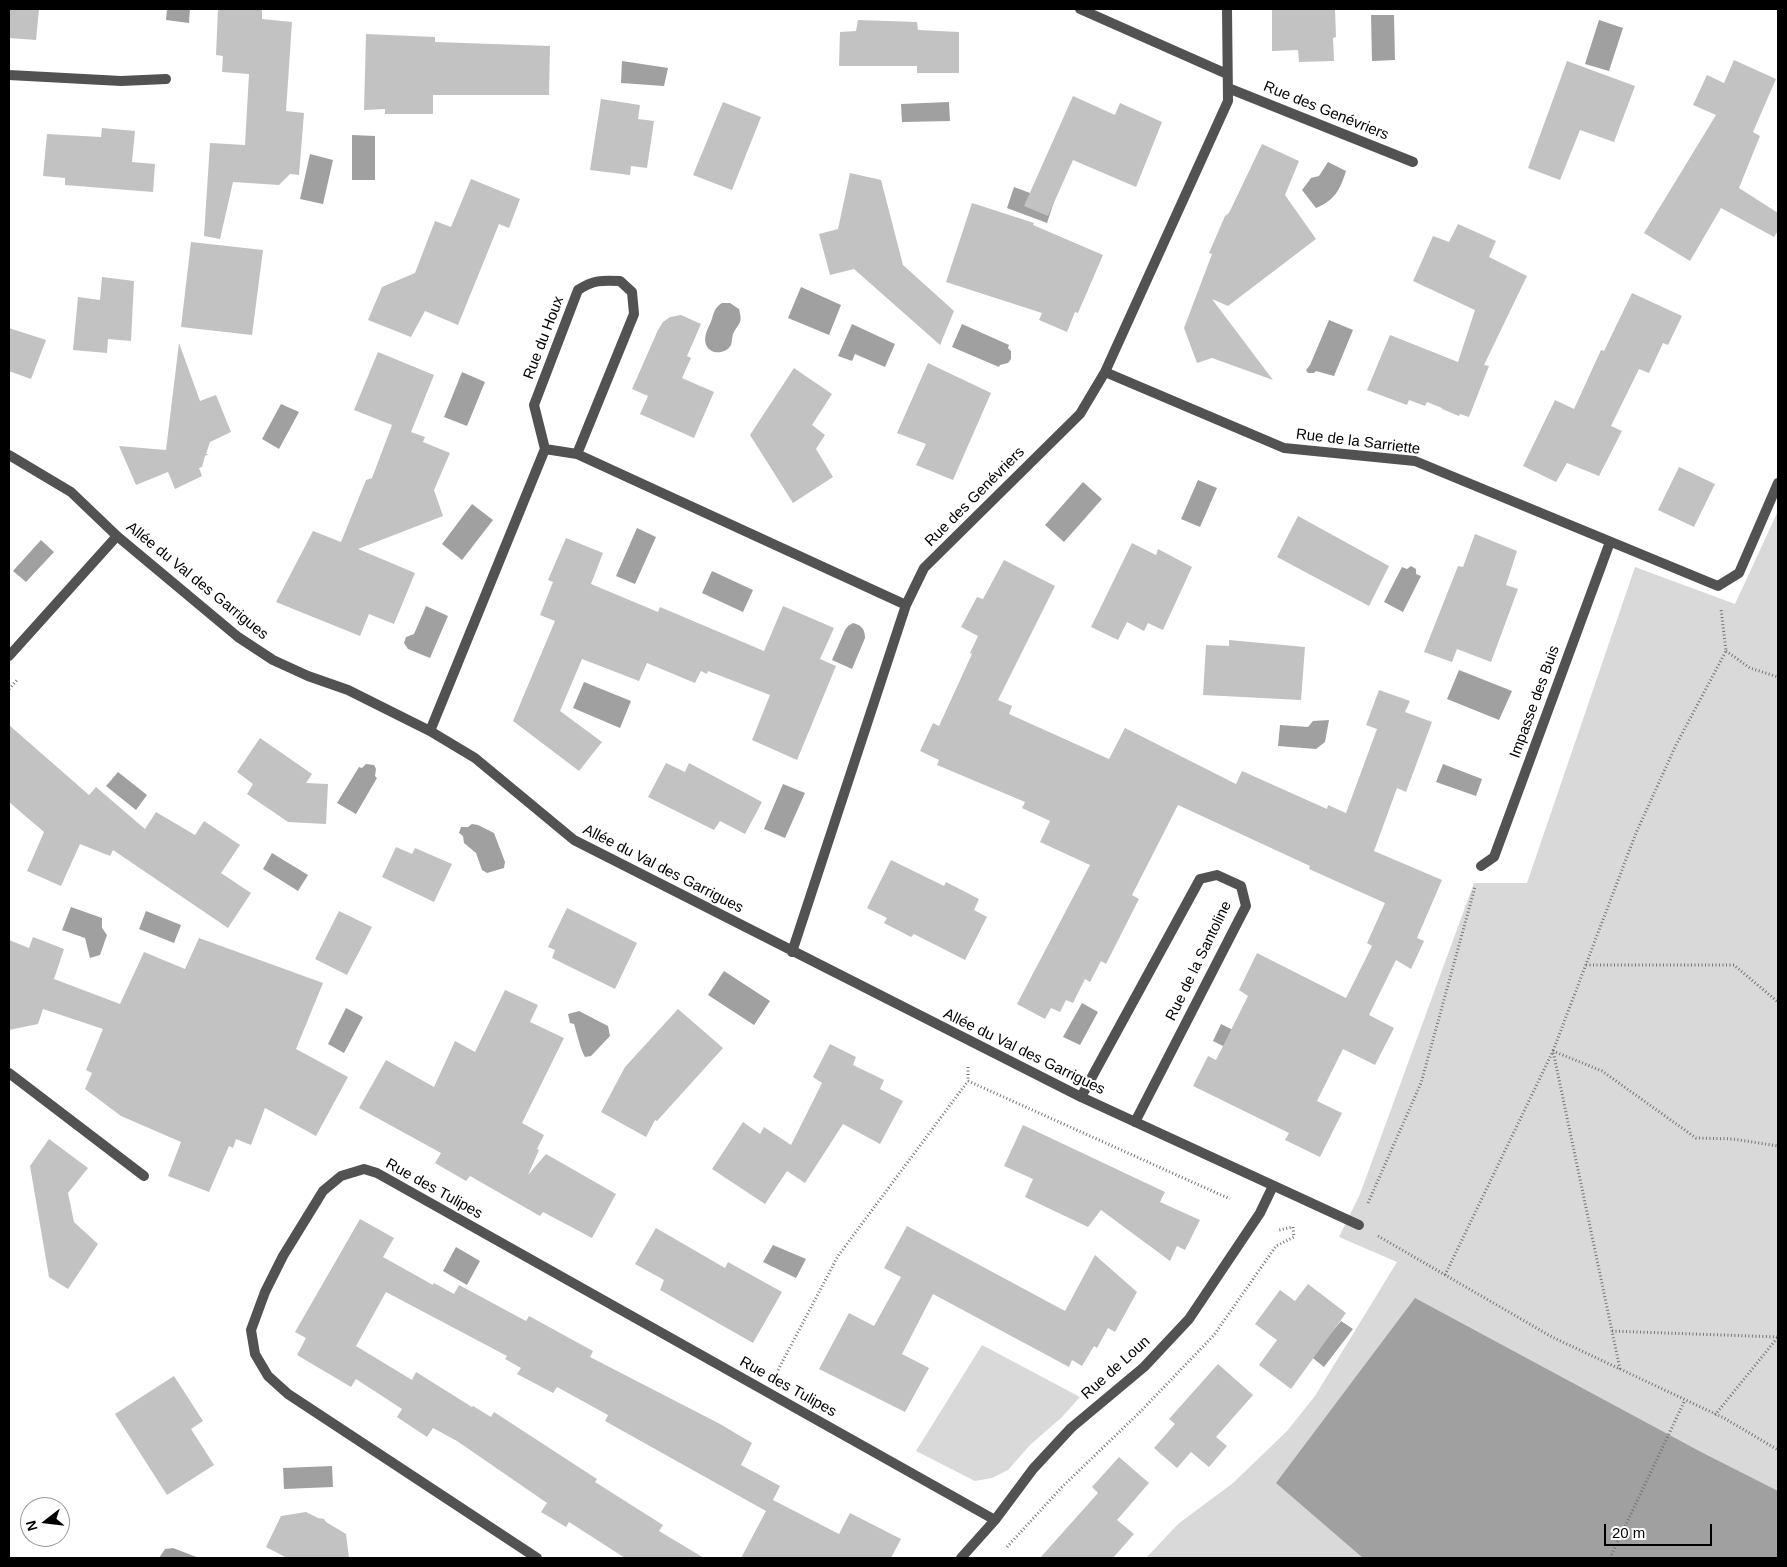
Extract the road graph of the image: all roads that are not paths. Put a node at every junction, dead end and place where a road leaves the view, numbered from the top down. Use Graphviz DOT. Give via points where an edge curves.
graph roads {
  1 [pos="1080,9"];
  2 [pos="1227,9"];
  3 [pos="1227,74"];
  4 [pos="9,76"];
  5 [pos="166,80"];
  6 [pos="1228,88"];
  7 [pos="1413,162"];
  8 [pos="1106,372"];
  9 [pos="545,449"];
  10 [pos="577,454"];
  11 [pos="9,456"];
  12 [pos="1778,483"];
  13 [pos="117,536"];
  14 [pos="1610,542"];
  15 [pos="906,605"];
  16 [pos="9,656"];
  17 [pos="430,731"];
  18 [pos="1481,866"];
  19 [pos="792,952"];
  20 [pos="9,1073"];
  21 [pos="1081,1098"];
  22 [pos="1135,1122"];
  23 [pos="144,1176"];
  24 [pos="1273,1186"];
  25 [pos="1359,1225"];
  26 [pos="995,1520"];
  27 [pos="537,1558"];
  28 [pos="961,1558"];
  1 -- 3 [label="street"];
  2 -- 3 [label="street, Rue des Genévriers"];
  3 -- 6 [label="street, Rue des Genévriers"];
  4 -- 5 [label="street"];
  6 -- 7 [label="street, Rue des Genévriers"];
  6 -- 8 [label="street, Rue des Genévriers" via="1228,101"];
  8 -- 14 [label="street, Rue de la Sarriette" via="1284,448 1415,460"];
  8 -- 15 [label="street, Rue des Genévriers" via="1080,414 924,568"];
  9 -- 10 [label="street"];
  9 -- 10 [label="street, Rue du Houx" via="534,405 578,290 590,282 620,281 632,292 634,314"];
  9 -- 17 [label="street"];
  10 -- 15 [label="street"];
  11 -- 13 [label="street, Allée du Val des Garrigues" via="71,492"];
  12 -- 14 [label="street, Rue de la Sarriette" via="1739,573 1718,586"];
  13 -- 16 [label="street"];
  13 -- 17 [label="street, Allée du Val des Garrigues" via="238,637 273,660 348,690"];
  14 -- 18 [label="street, Impasse des Buis" via="1494,857"];
  15 -- 19 [label="street, Rue des Genévriers"];
  17 -- 19 [label="street, Allée du Val des Garrigues" via="475,758 574,840"];
  19 -- 21 [label="street, Allée du Val des Garrigues"];
  20 -- 23 [label="street"];
  21 -- 22 [label="street, Allée du Val des Garrigues"];
  21 -- 22 [label="street, Rue de la Santoline" via="1200,879 1217,875 1241,886 1246,906"];
  22 -- 24 [label="street, Allée du Val des Garrigues"];
  24 -- 25 [label="street, Allée du Val des Garrigues"];
  24 -- 26 [label="street, Rue de Loun" via="1260,1213 1189,1319 1144,1367 1071,1428 1033,1469"];
  26 -- 27 [label="street, Rue des Tulipes" via="377,1173 364,1169 341,1176 323,1190 265,1292 252,1330 255,1354 268,1376 288,1394"];
  26 -- 28 [label="street, Rue de Loun"];
}
